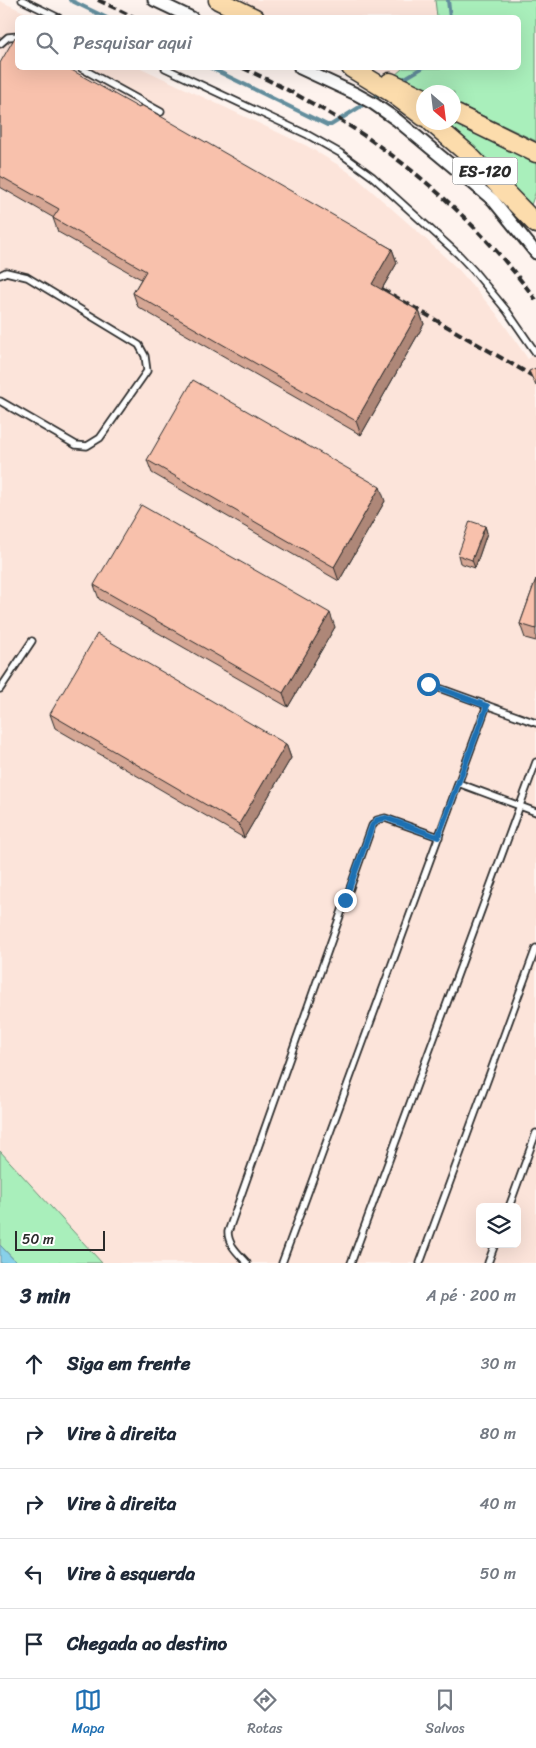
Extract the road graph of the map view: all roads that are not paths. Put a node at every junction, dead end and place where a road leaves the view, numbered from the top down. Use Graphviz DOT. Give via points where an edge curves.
graph roads {
  1 [pos="22,0"];
  2 [pos="154,0"];
  3 [pos="218,0"];
  4 [pos="53,15"];
  5 [pos="186,15"];
  6 [pos="249,15"];
  7 [pos="15,36"];
  8 [pos="0,44"];
  9 [pos="85,70"];
  10 [pos="169,70"];
  11 [pos="304,70"];
  12 [pos="354,70"];
  13 [pos="363,70"];
  14 [pos="375,82"];
  15 [pos="416,94"];
  16 [pos="374,104"];
  17 [pos="416,111"];
  18 [pos="161,112"];
  19 [pos="461,116"];
  20 [pos="440,130"];
  21 [pos="536,153"];
  22 [pos="536,224"];
  23 [pos="536,253"];
  24 [pos="0,275"];
  25 [pos="536,353"];
  26 [pos="0,401"];
  27 [pos="32,641"];
  28 [pos="428,684"];
  29 [pos="0,689"];
  30 [pos="487,706"];
  31 [pos="536,723"];
  32 [pos="536,762"];
  33 [pos="458,783"];
  34 [pos="520,806"];
  35 [pos="536,812"];
  36 [pos="438,837"];
  37 [pos="536,948"];
  38 [pos="536,1133"];
  39 [pos="510,1203"];
  40 [pos="494,1248"];
  41 [pos="247,1263"];
  42 [pos="282,1263"];
  43 [pos="351,1263"];
  44 [pos="420,1263"];
  45 [pos="488,1263"];
  1 -- 4 [label="lane"];
  2 -- 5 [label="street"];
  3 -- 6 [label="main road"];
  7 -- 8 [label="lane" via="8,37"];
  9 -- 18 [label="lane"];
  10 -- 25 [label="lane" via="308,135 373,177 474,271"];
  11 -- 16 [label="street"];
  12 -- 14 [label="main road"];
  13 -- 15 [label="main road"];
  14 -- 16 [label="street"];
  14 -- 17 [label="main road"];
  16 -- 23 [label="street" via="493,200"];
  19 -- 21 [label="main road, ES-120"];
  20 -- 22 [label="main road, ES-120" via="474,159"];
  24 -- 26 [label="lane" via="6,272 27,277 139,345 146,356 147,371 100,438 87,446 76,445"];
  27 -- 29 [label="lane"];
  28 -- 30 [label="lane"];
  30 -- 31 [label="lane"];
  30 -- 33 [label="lane"];
  32 -- 34 [label="lane"];
  33 -- 34 [label="lane"];
  33 -- 36 [label="lane"];
  34 -- 35 [label="lane"];
  34 -- 43 [label="lane"];
  36 -- 41 [label="lane" via="386,818 377,820 372,826 228,1232 228,1239"];
  36 -- 42 [label="lane"];
  37 -- 44 [label="lane"];
  38 -- 39 [label="lane"];
  40 -- 45 [label="lane"];
}
